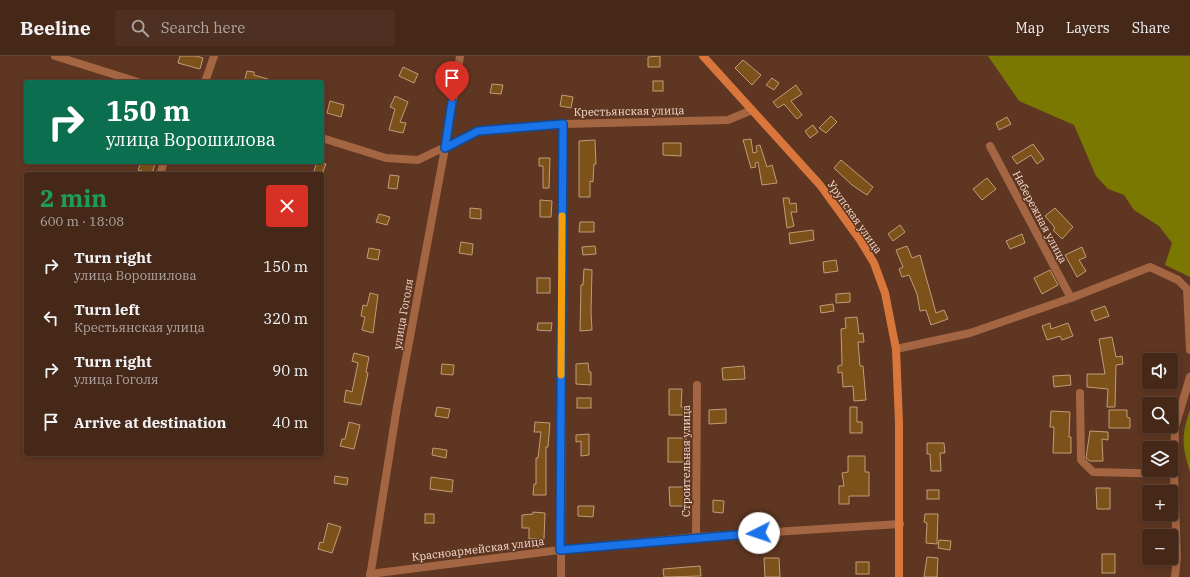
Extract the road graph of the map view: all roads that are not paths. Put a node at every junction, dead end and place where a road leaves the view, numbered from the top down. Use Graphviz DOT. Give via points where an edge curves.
graph roads {
  1 [pos="55,56"];
  2 [pos="214,56"];
  3 [pos="460,56"];
  4 [pos="703,56"];
  5 [pos="132,80"];
  6 [pos="206,80"];
  7 [pos="752,110"];
  8 [pos="563,124"];
  9 [pos="324,139"];
  10 [pos="990,146"];
  11 [pos="445,148"];
  12 [pos="1071,298"];
  13 [pos="896,350"];
  14 [pos="1190,350"];
  15 [pos="1190,377"];
  16 [pos="697,385"];
  17 [pos="1080,393"];
  18 [pos="1175,441"];
  19 [pos="1142,473"];
  20 [pos="1174,477"];
  21 [pos="900,524"];
  22 [pos="696,537"];
  23 [pos="560,550"];
  24 [pos="370,575"];
  25 [pos="561,577"];
  26 [pos="899,577"];
  27 [pos="1175,577"];
  1 -- 5 [label="street"];
  2 -- 6 [label="street"];
  3 -- 11 [label="street, улица Гоголя"];
  4 -- 7 [label="street, Урупская улица"];
  7 -- 8 [label="street, Крестьянская улица" via="728,120"];
  7 -- 13 [label="street, Урупская улица" via="820,186 874,263 884,293"];
  8 -- 11 [label="street, Крестьянская улица" via="478,131"];
  8 -- 23 [label="street"];
  9 -- 11 [label="street, Крестьянская улица" via="386,158 418,160"];
  10 -- 12 [label="street, Набережная улица"];
  11 -- 24 [label="street, улица Гоголя" via="397,407"];
  12 -- 13 [label="street" via="970,333"];
  12 -- 14 [label="street" via="1150,267 1178,280 1187,289"];
  13 -- 21 [label="street, Урупская улица"];
  15 -- 18 [label="street" via="1175,427"];
  16 -- 22 [label="street, Строительная улица"];
  17 -- 19 [label="street" via="1081,460 1093,472"];
  20 -- 27 [label="street" via="1177,557"];
  21 -- 22 [label="street, Красноармейская улица"];
  21 -- 26 [label="street, Урупская улица"];
  22 -- 23 [label="street, Красноармейская улица"];
  23 -- 24 [label="street, Красноармейская улица"];
  23 -- 25 [label="street"];
}
